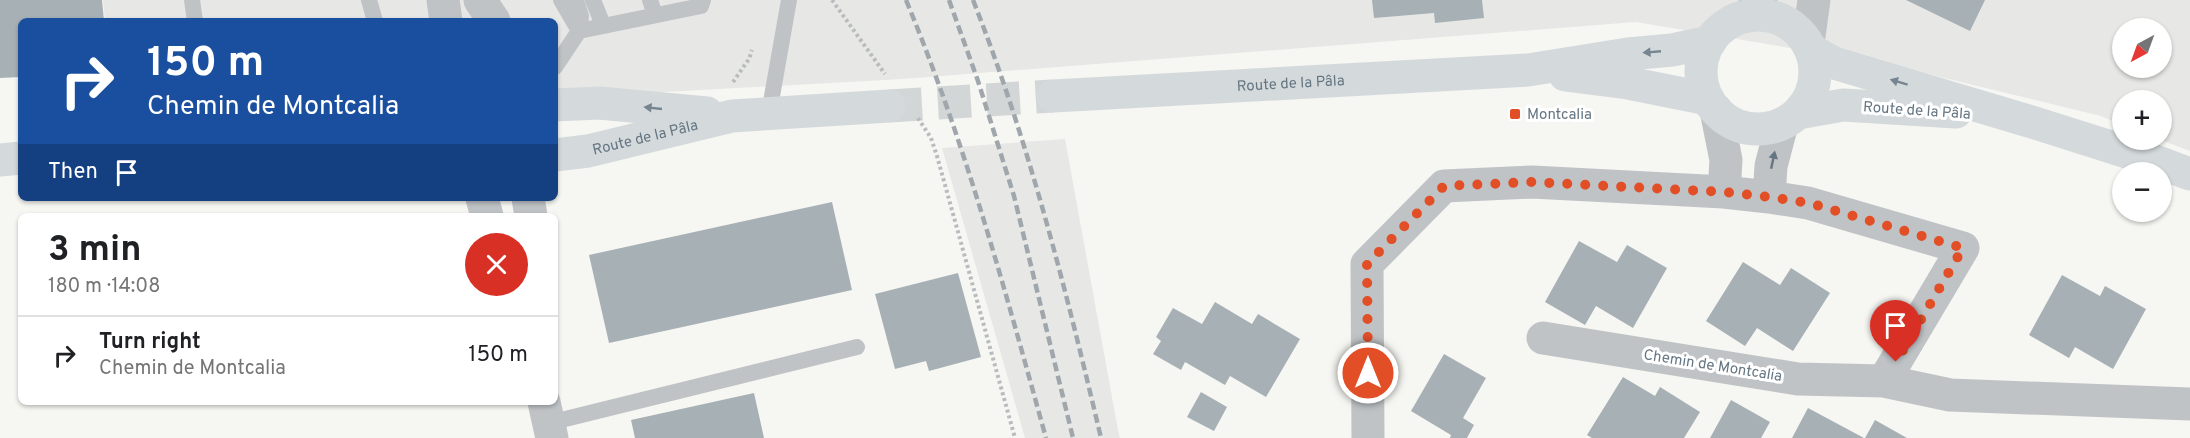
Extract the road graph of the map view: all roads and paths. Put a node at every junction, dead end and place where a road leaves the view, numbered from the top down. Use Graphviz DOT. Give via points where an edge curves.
graph roads {
  1 [pos="192,0"];
  2 [pos="369,0"];
  3 [pos="443,0"];
  4 [pos="480,0"];
  5 [pos="561,0"];
  6 [pos="576,0"];
  7 [pos="593,0"];
  8 [pos="703,0"];
  9 [pos="789,0"];
  10 [pos="832,0"];
  11 [pos="1814,0"];
  12 [pos="652,7"];
  13 [pos="1754,8"];
  14 [pos="195,18"];
  15 [pos="374,18"];
  16 [pos="446,18"];
  17 [pos="492,18"];
  18 [pos="603,25"];
  19 [pos="579,31"];
  20 [pos="1710,42"];
  21 [pos="754,46"];
  22 [pos="1809,46"];
  23 [pos="558,62"];
  24 [pos="1528,70"];
  25 [pos="722,83"];
  26 [pos="1053,96"];
  27 [pos="897,99"];
  28 [pos="558,105"];
  29 [pos="1712,105"];
  30 [pos="769,113"];
  31 [pos="732,116"];
  32 [pos="1790,119"];
  33 [pos="2035,123"];
  34 [pos="558,155"];
  35 [pos="18,158"];
  36 [pos="0,160"];
  37 [pos="2190,174"];
  38 [pos="1724,192"];
  39 [pos="1770,197"];
  40 [pos="1544,338"];
  41 [pos="857,347"];
  42 [pos="1884,381"];
  43 [pos="2190,404"];
  44 [pos="548,421"];
  45 [pos="1015,438"];
  46 [pos="1368,438"];
  1 -- 14 [label="lane"];
  2 -- 15 [label="lane"];
  3 -- 16 [label="street"];
  4 -- 17 [label="street"];
  5 -- 19 [label="lane"];
  6 -- 19 [label="lane" via="581,16"];
  7 -- 18 [label="lane"];
  8 -- 12 [label="lane" via="701,6"];
  9 -- 30 [label="lane"];
  10 -- 27 [label="path"];
  11 -- 22 [label="street"];
  12 -- 18 [label="lane"];
  13 -- 20 [label="street" via="1726,25"];
  13 -- 22 [label="street" via="1782,20 1800,33"];
  18 -- 19 [label="lane"];
  19 -- 23 [label="lane"];
  20 -- 24 [label="street, Route de la Pâla, one-way"];
  20 -- 29 [label="street" via="1701,70 1704,90"];
  21 -- 25 [label="path" via="733,82"];
  22 -- 32 [label="street" via="1816,69 1814,88"];
  33 -- 22 [label="street, Route de la Pâla, one-way" via="1834,63"];
  24 -- 26 [label="street, Route de la Pâla"];
  24 -- 29 [label="street, Route de la Pâla" via="1628,83"];
  27 -- 30 [label="street, Route de la Pâla"];
  27 -- 45 [label="path" via="931,138"];
  31 -- 28 [label="street, Route de la Pâla, one-way" via="599,103"];
  29 -- 32 [label="street" via="1723,118 1742,127 1762,129"];
  29 -- 38 [label="street" via="1726,160"];
  30 -- 31 [label="street, Route de la Pâla"];
  31 -- 34 [label="street, Route de la Pâla"];
  32 -- 33 [label="street, Route de la Pâla" via="1842,105 1955,112"];
  39 -- 32 [label="street, one-way" via="1771,166"];
  33 -- 37 [label="street, Route de la Pâla"];
  35 -- 36 [label="street"];
  38 -- 39 [label="street"];
  38 -- 46 [label="street" via="1532,182 1444,186 1367,264"];
  39 -- 42 [label="street" via="1809,203 1963,248"];
  40 -- 42 [label="street, Chemin de Montcalia" via="1798,379"];
  41 -- 44 [label="lane"];
  42 -- 43 [label="street, Chemin de Montcalia" via="1950,395"];
}
